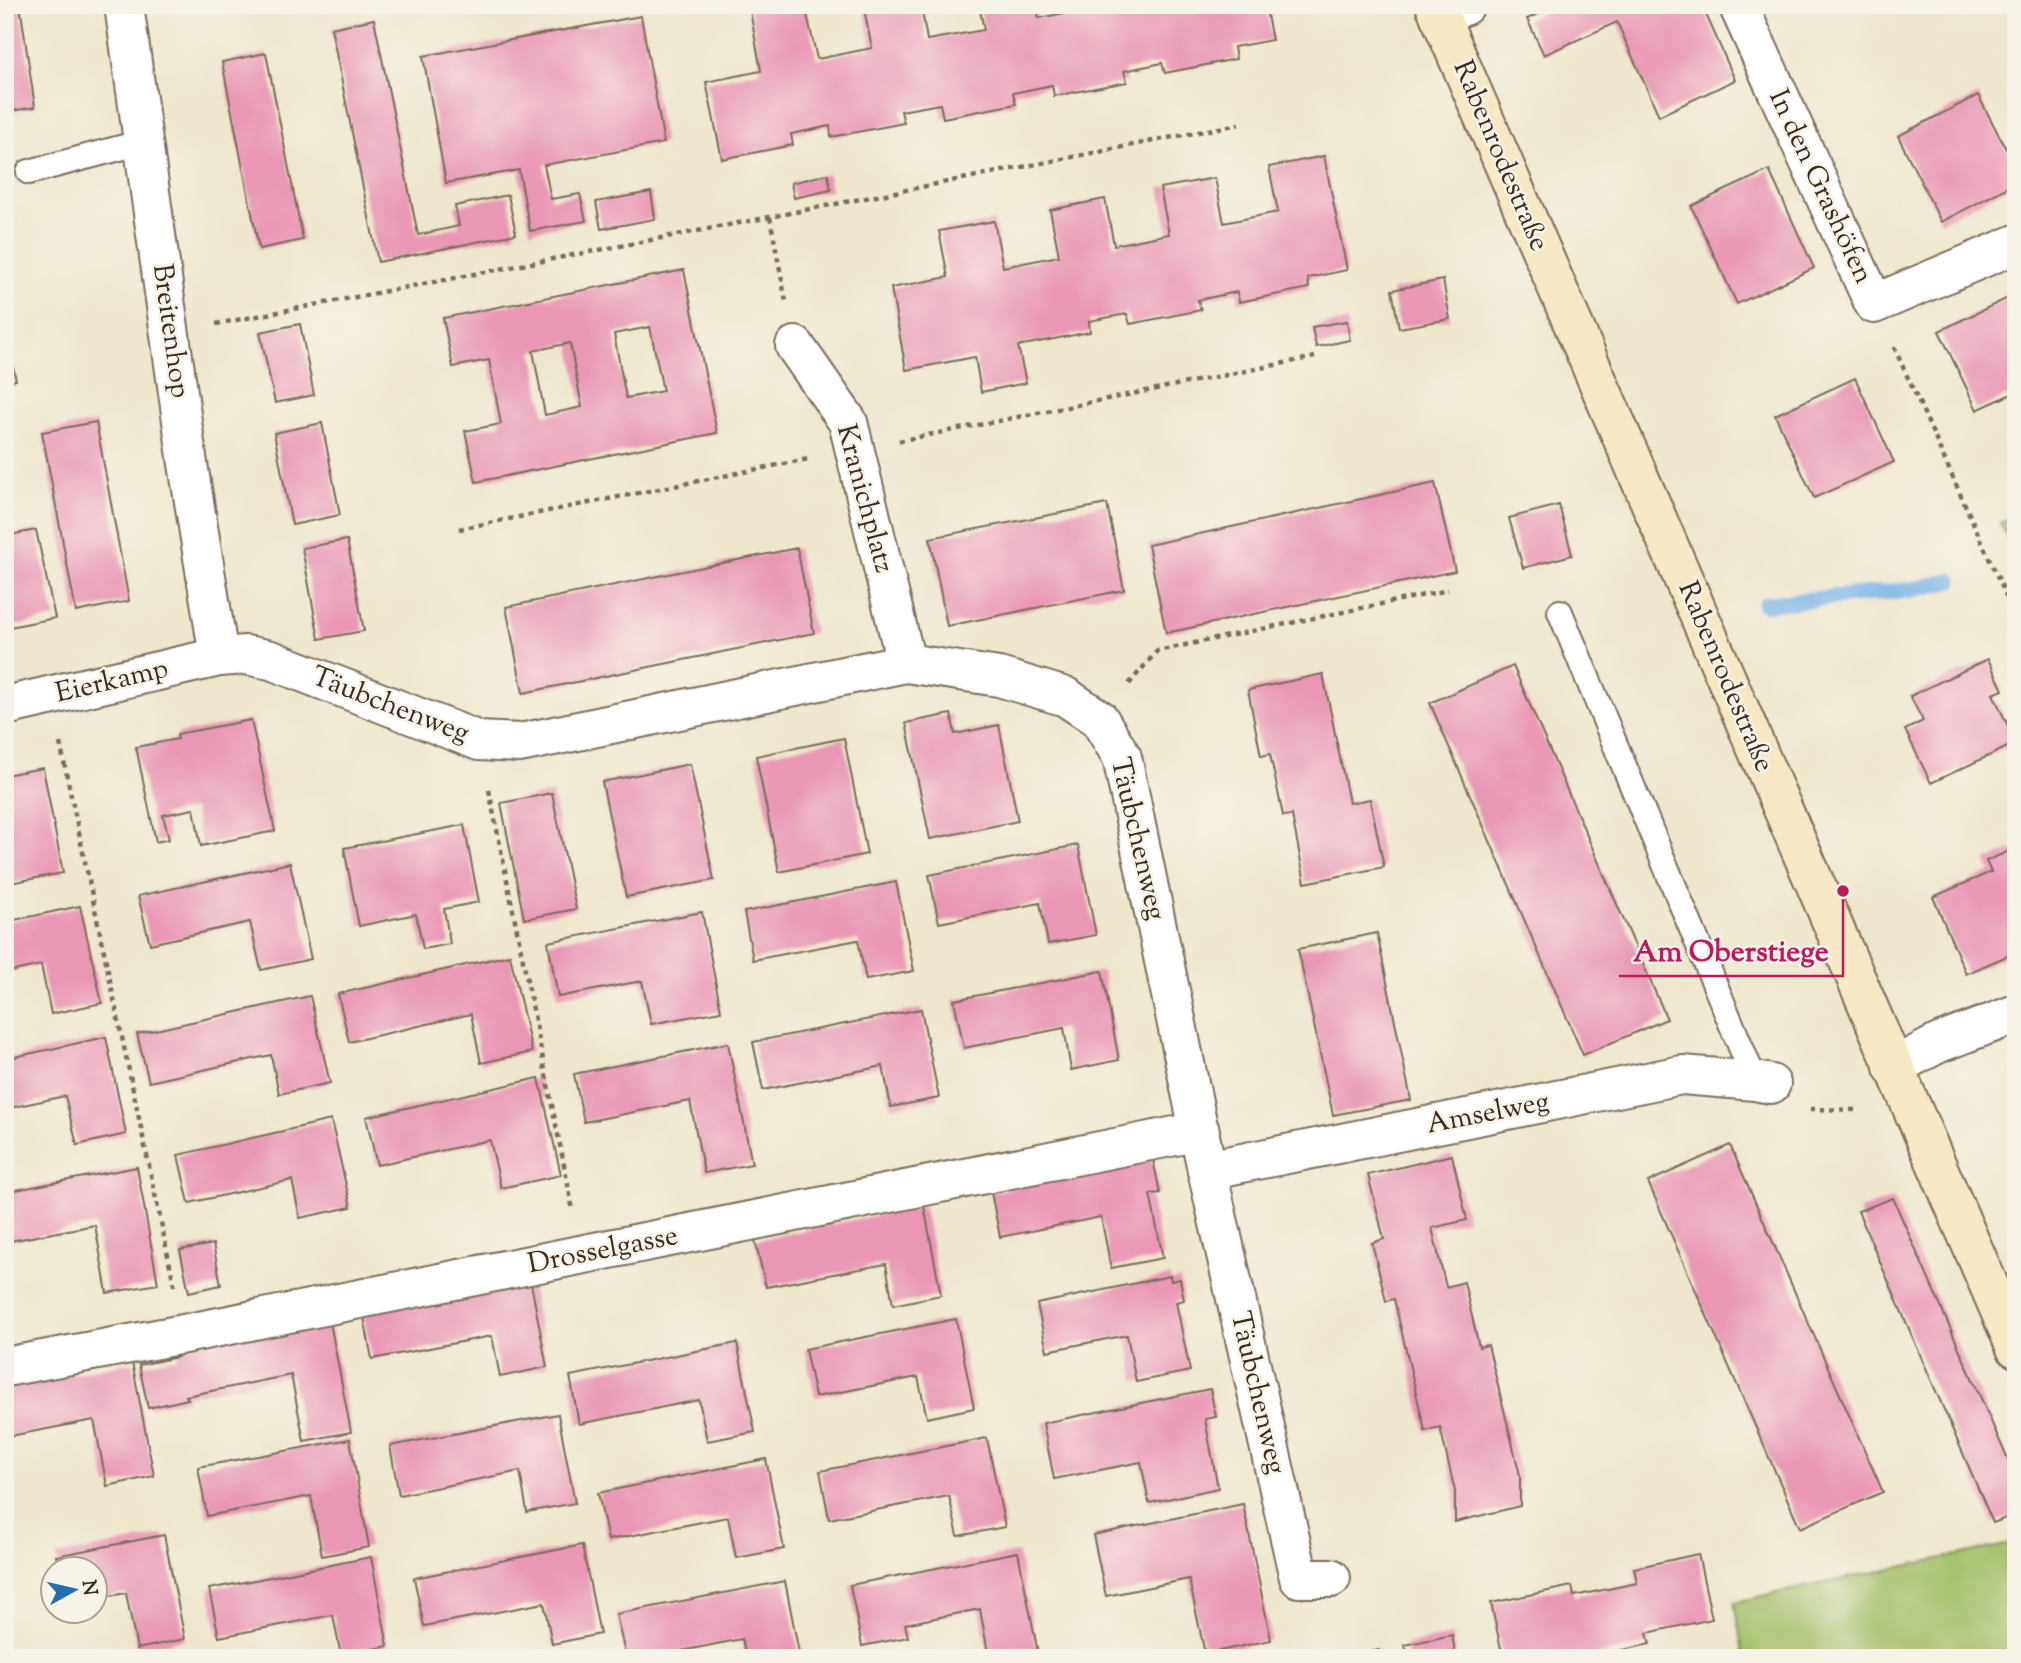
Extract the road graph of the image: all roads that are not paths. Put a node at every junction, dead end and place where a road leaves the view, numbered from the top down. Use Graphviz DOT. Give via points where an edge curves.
graph roads {
  1 [pos="124,5"];
  2 [pos="1738,5"];
  3 [pos="1447,9"];
  4 [pos="143,142"];
  5 [pos="29,172"];
  6 [pos="2016,244"];
  7 [pos="795,346"];
  8 [pos="1560,612"];
  9 [pos="219,657"];
  10 [pos="906,663"];
  11 [pos="5,706"];
  12 [pos="2016,1014"];
  13 [pos="1893,1067"];
  14 [pos="1763,1083"];
  15 [pos="1200,1131"];
  16 [pos="1207,1170"];
  17 [pos="2016,1348"];
  18 [pos="5,1367"];
  19 [pos="1331,1578"];
  1 -- 4 [label="street, Breitenhop"];
  2 -- 6 [label="street, In den Grashöfen" via="1874,304"];
  3 -- 13 [label="street, Rabenrodestraße"];
  4 -- 5 [label="lane"];
  4 -- 9 [label="street, Breitenhop"];
  7 -- 10 [label="street, Kranichplatz" via="848,422"];
  8 -- 14 [label="lane"];
  9 -- 10 [label="street, Täubchenweg" via="246,655 271,660 479,741 520,743"];
  9 -- 11 [label="street, Eierkamp"];
  10 -- 15 [label="street, Täubchenweg" via="999,677 1066,698 1099,719 1122,758"];
  12 -- 13 [label="street" via="1939,1043"];
  13 -- 17 [label="street, Rabenrodestraße"];
  14 -- 16 [label="street, Amselweg" via="1682,1075"];
  15 -- 16 [label="street, Täubchenweg"];
  15 -- 18 [label="street, Drosselgasse"];
  16 -- 19 [label="street, Täubchenweg" via="1299,1578"];
}
